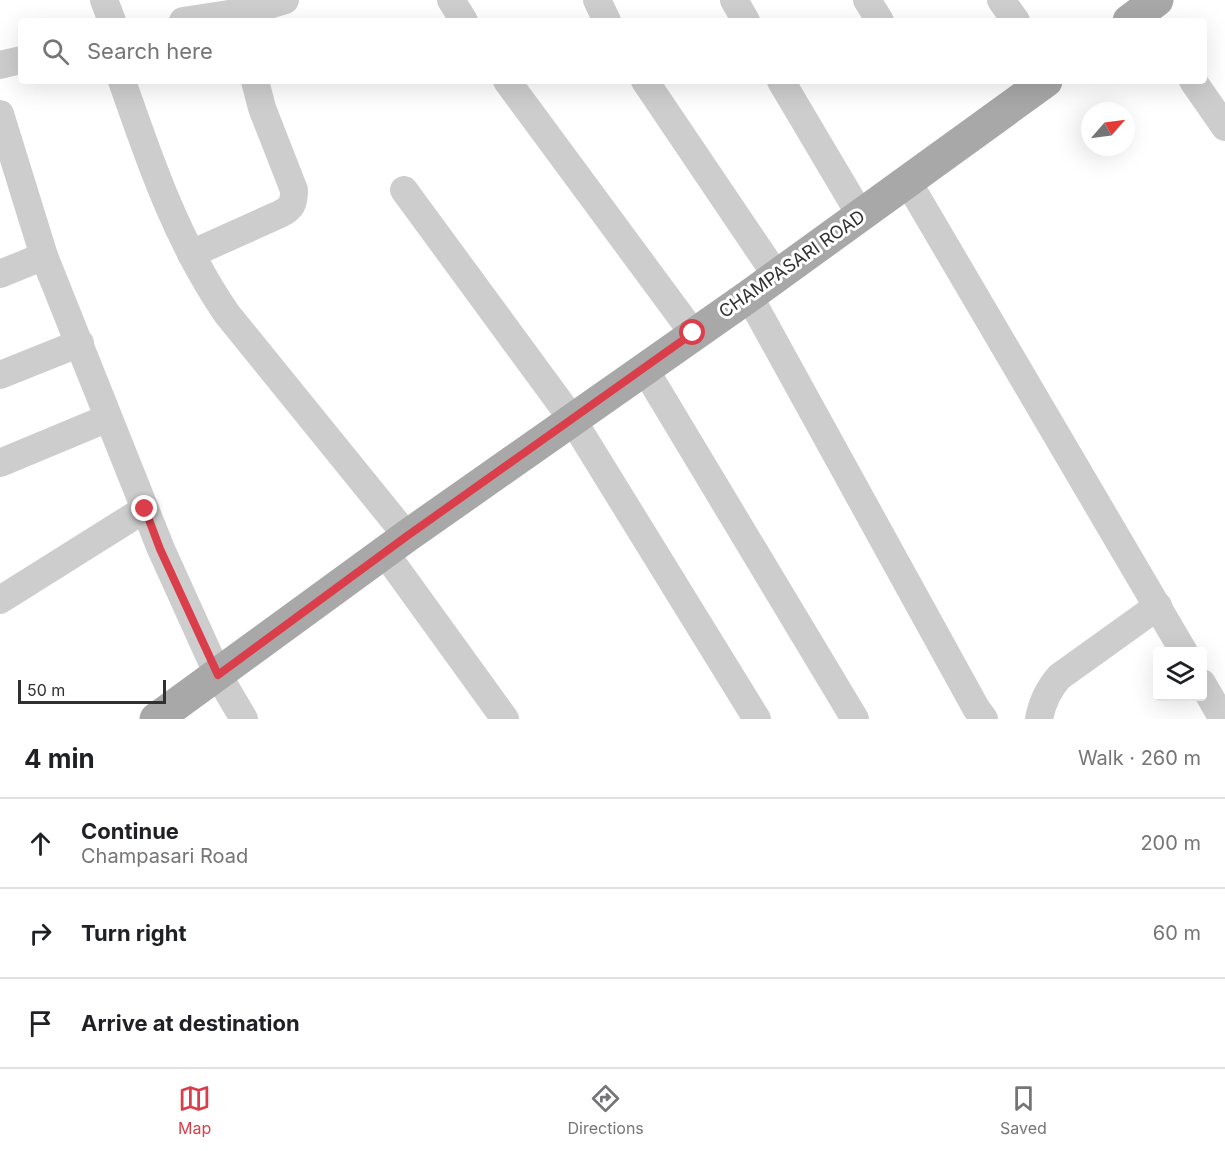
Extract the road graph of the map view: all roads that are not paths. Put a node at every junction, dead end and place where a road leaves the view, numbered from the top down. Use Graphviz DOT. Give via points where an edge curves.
graph roads {
  1 [pos="104,0"];
  2 [pos="285,0"];
  3 [pos="451,0"];
  4 [pos="597,0"];
  5 [pos="734,0"];
  6 [pos="867,0"];
  7 [pos="1002,0"];
  8 [pos="250,16"];
  9 [pos="111,18"];
  10 [pos="223,18"];
  11 [pos="462,18"];
  12 [pos="606,18"];
  13 [pos="744,18"];
  14 [pos="878,18"];
  15 [pos="1014,18"];
  16 [pos="18,61"];
  17 [pos="0,65"];
  18 [pos="123,84"];
  19 [pos="256,84"];
  20 [pos="509,84"];
  21 [pos="647,84"];
  22 [pos="783,84"];
  23 [pos="1042,84"];
  24 [pos="1195,84"];
  25 [pos="0,114"];
  26 [pos="1225,127"];
  27 [pos="908,182"];
  28 [pos="404,189"];
  29 [pos="861,216"];
  30 [pos="191,254"];
  31 [pos="44,256"];
  32 [pos="0,274"];
  33 [pos="776,275"];
  34 [pos="749,296"];
  35 [pos="693,333"];
  36 [pos="80,343"];
  37 [pos="644,368"];
  38 [pos="0,375"];
  39 [pos="108,418"];
  40 [pos="572,419"];
  41 [pos="0,463"];
  42 [pos="145,509"];
  43 [pos="396,544"];
  44 [pos="0,600"];
  45 [pos="1158,606"];
  46 [pos="1182,647"];
  47 [pos="218,675"];
  48 [pos="1207,690"];
  49 [pos="156,719"];
  50 [pos="244,719"];
  51 [pos="505,719"];
  52 [pos="757,719"];
  53 [pos="855,719"];
  54 [pos="984,719"];
  55 [pos="1040,719"];
  56 [pos="1223,719"];
  1 -- 9 [label="street"];
  2 -- 8 [label="street"];
  3 -- 11 [label="street"];
  4 -- 12 [label="street"];
  5 -- 13 [label="street"];
  6 -- 14 [label="street"];
  7 -- 15 [label="street"];
  8 -- 10 [label="street"];
  16 -- 17 [label="street"];
  18 -- 30 [label="street" via="150,161"];
  19 -- 30 [label="street" via="261,108 294,190 294,201 280,214"];
  20 -- 35 [label="street"];
  21 -- 33 [label="street"];
  22 -- 29 [label="street"];
  23 -- 27 [label="main road, CHAMPASARI ROAD"];
  24 -- 26 [label="street"];
  25 -- 31 [label="street"];
  27 -- 29 [label="main road, CHAMPASARI ROAD"];
  27 -- 45 [label="street"];
  28 -- 40 [label="street"];
  29 -- 33 [label="main road, CHAMPASARI ROAD"];
  30 -- 43 [label="street" via="227,314"];
  31 -- 32 [label="street"];
  31 -- 36 [label="street"];
  33 -- 34 [label="main road, CHAMPASARI ROAD"];
  34 -- 35 [label="main road, CHAMPASARI ROAD"];
  34 -- 54 [label="street"];
  35 -- 37 [label="main road, CHAMPASARI ROAD"];
  36 -- 38 [label="street"];
  36 -- 39 [label="street"];
  37 -- 40 [label="main road, CHAMPASARI ROAD"];
  37 -- 53 [label="street"];
  39 -- 41 [label="street"];
  39 -- 42 [label="street"];
  40 -- 43 [label="main road, CHAMPASARI ROAD"];
  40 -- 52 [label="street"];
  42 -- 44 [label="street"];
  42 -- 47 [label="street"];
  43 -- 47 [label="main road, CHAMPASARI ROAD"];
  43 -- 51 [label="street"];
  45 -- 46 [label="street"];
  45 -- 55 [label="street" via="1059,677 1049,689"];
  47 -- 49 [label="main road, CHAMPASARI ROAD"];
  47 -- 50 [label="street"];
  48 -- 56 [label="street"];
}
